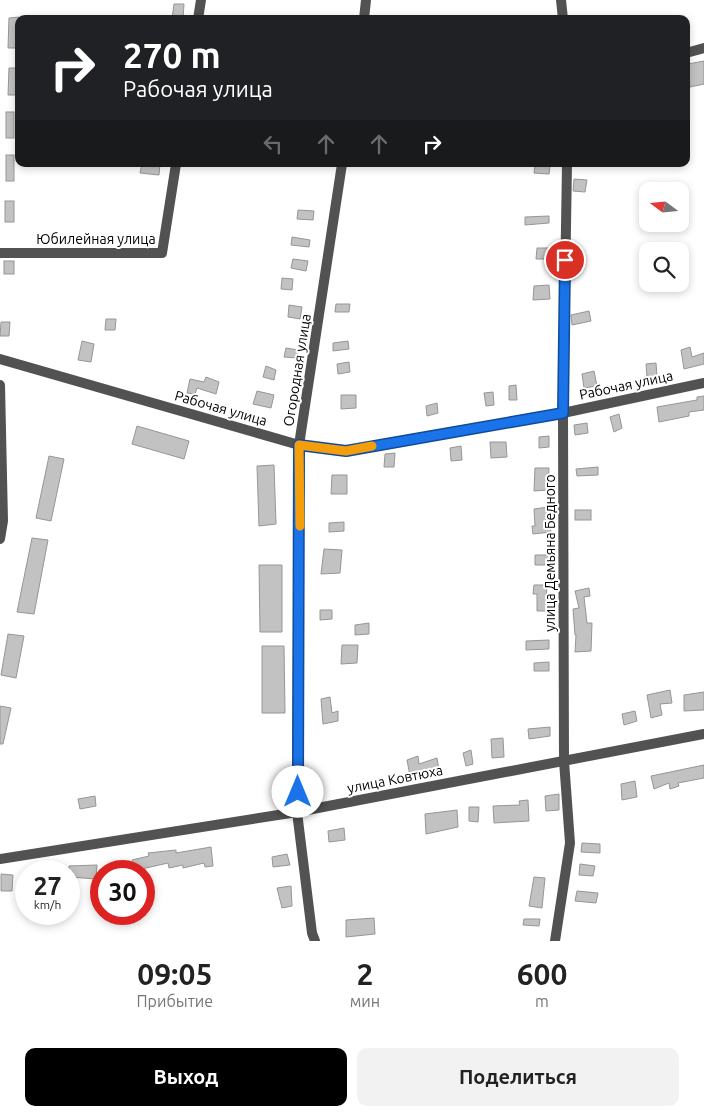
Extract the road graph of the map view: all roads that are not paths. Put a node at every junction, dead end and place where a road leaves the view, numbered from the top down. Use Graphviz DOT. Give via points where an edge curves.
graph roads {
  1 [pos="201,0"];
  2 [pos="366,0"];
  3 [pos="561,0"];
  4 [pos="199,15"];
  5 [pos="364,15"];
  6 [pos="563,15"];
  7 [pos="704,48"];
  8 [pos="690,52"];
  9 [pos="176,167"];
  10 [pos="342,167"];
  11 [pos="567,167"];
  12 [pos="0,253"];
  13 [pos="0,359"];
  14 [pos="704,383"];
  15 [pos="0,385"];
  16 [pos="563,413"];
  17 [pos="299,445"];
  18 [pos="0,539"];
  19 [pos="704,734"];
  20 [pos="564,761"];
  21 [pos="297,812"];
  22 [pos="0,859"];
  23 [pos="315,941"];
  24 [pos="556,941"];
  1 -- 4 [label="street"];
  2 -- 5 [label="street"];
  3 -- 6 [label="street"];
  7 -- 8 [label="street"];
  9 -- 12 [label="street, Юбилейная улица" via="162,252"];
  10 -- 17 [label="street, Огородная улица"];
  11 -- 16 [label="street, улица Демьяна Бедного"];
  13 -- 17 [label="street, Рабочая улица"];
  14 -- 16 [label="street, Рабочая улица"];
  15 -- 18 [label="street" via="3,521"];
  16 -- 17 [label="street, Рабочая улица" via="346,451"];
  16 -- 20 [label="street, улица Демьяна Бедного"];
  17 -- 21 [label="street, Огородная улица"];
  19 -- 20 [label="street, улица Ковтюха"];
  20 -- 21 [label="street, улица Ковтюха"];
  20 -- 24 [label="street, улица Демьяна Бедного" via="570,844"];
  21 -- 22 [label="street, улица Ковтюха"];
  21 -- 23 [label="street, Огородная улица"];
}
